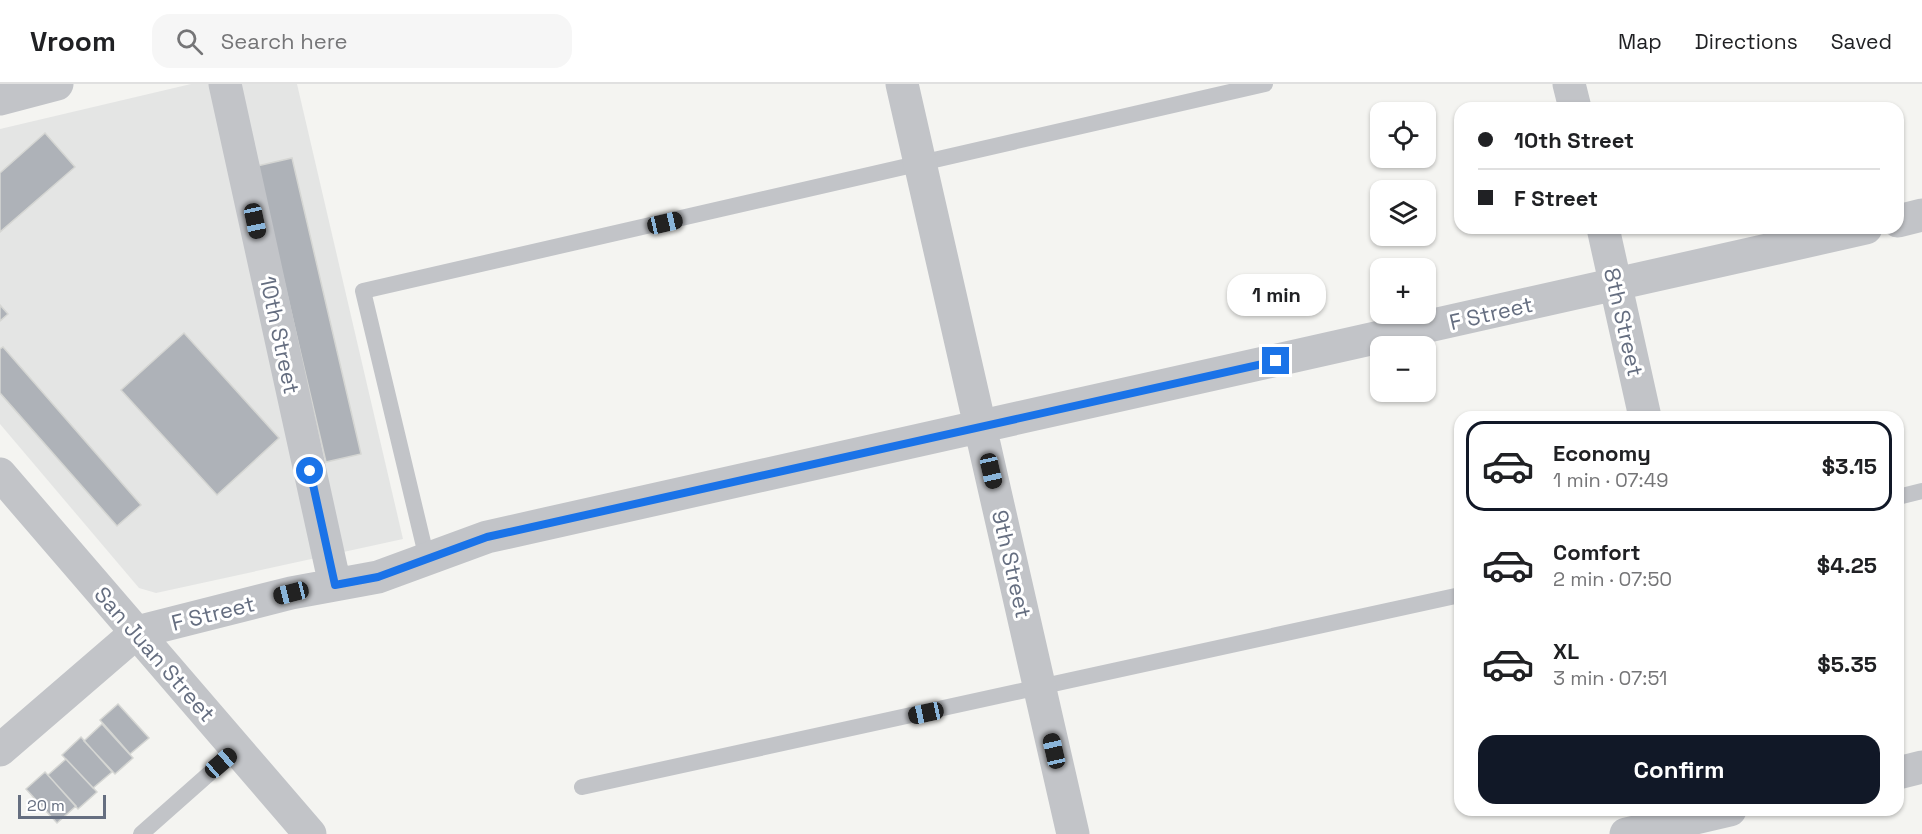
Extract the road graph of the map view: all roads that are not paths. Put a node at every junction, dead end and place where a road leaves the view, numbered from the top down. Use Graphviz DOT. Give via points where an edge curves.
graph roads {
  1 [pos="57,84"];
  2 [pos="225,84"];
  3 [pos="902,84"];
  4 [pos="1265,84"];
  5 [pos="1569,84"];
  6 [pos="0,99"];
  7 [pos="1574,102"];
  8 [pos="921,165"];
  9 [pos="1922,215"];
  10 [pos="1904,220"];
  11 [pos="1604,234"];
  12 [pos="1839,234"];
  13 [pos="1616,284"];
  14 [pos="1644,411"];
  15 [pos="981,428"];
  16 [pos="0,474"];
  17 [pos="1922,491"];
  18 [pos="1904,495"];
  19 [pos="427,559"];
  20 [pos="335,585"];
  21 [pos="1454,596"];
  22 [pos="137,632"];
  23 [pos="1040,688"];
  24 [pos="237,749"];
  25 [pos="0,750"];
  26 [pos="1922,767"];
  27 [pos="1904,772"];
  28 [pos="582,787"];
  29 [pos="1705,816"];
  30 [pos="1732,816"];
  31 [pos="141,834"];
  32 [pos="310,834"];
  33 [pos="1073,834"];
  34 [pos="1626,834"];
  35 [pos="1737,834"];
  1 -- 6 [label="street"];
  2 -- 20 [label="street, 10th Street"];
  3 -- 8 [label="street, 9th Street"];
  4 -- 8 [label="lane"];
  5 -- 7 [label="street"];
  8 -- 15 [label="street, 9th Street"];
  8 -- 19 [label="lane" via="363,291"];
  9 -- 10 [label="street"];
  11 -- 13 [label="street, 8th Street"];
  12 -- 13 [label="street, F Street"];
  13 -- 14 [label="street, 8th Street"];
  13 -- 15 [label="street, F Street"];
  15 -- 19 [label="street, F Street" via="487,537"];
  15 -- 23 [label="street, 9th Street"];
  16 -- 22 [label="street, San Juan Street"];
  17 -- 18 [label="lane"];
  19 -- 20 [label="street, F Street" via="378,577"];
  20 -- 22 [label="street, F Street"];
  21 -- 23 [label="lane"];
  22 -- 24 [label="street, San Juan Street"];
  22 -- 25 [label="street, F Street"];
  23 -- 28 [label="lane"];
  23 -- 33 [label="street, 9th Street"];
  24 -- 31 [label="lane"];
  24 -- 32 [label="street, San Juan Street"];
  26 -- 27 [label="street"];
  29 -- 34 [label="street"];
  30 -- 35 [label="street"];
}
